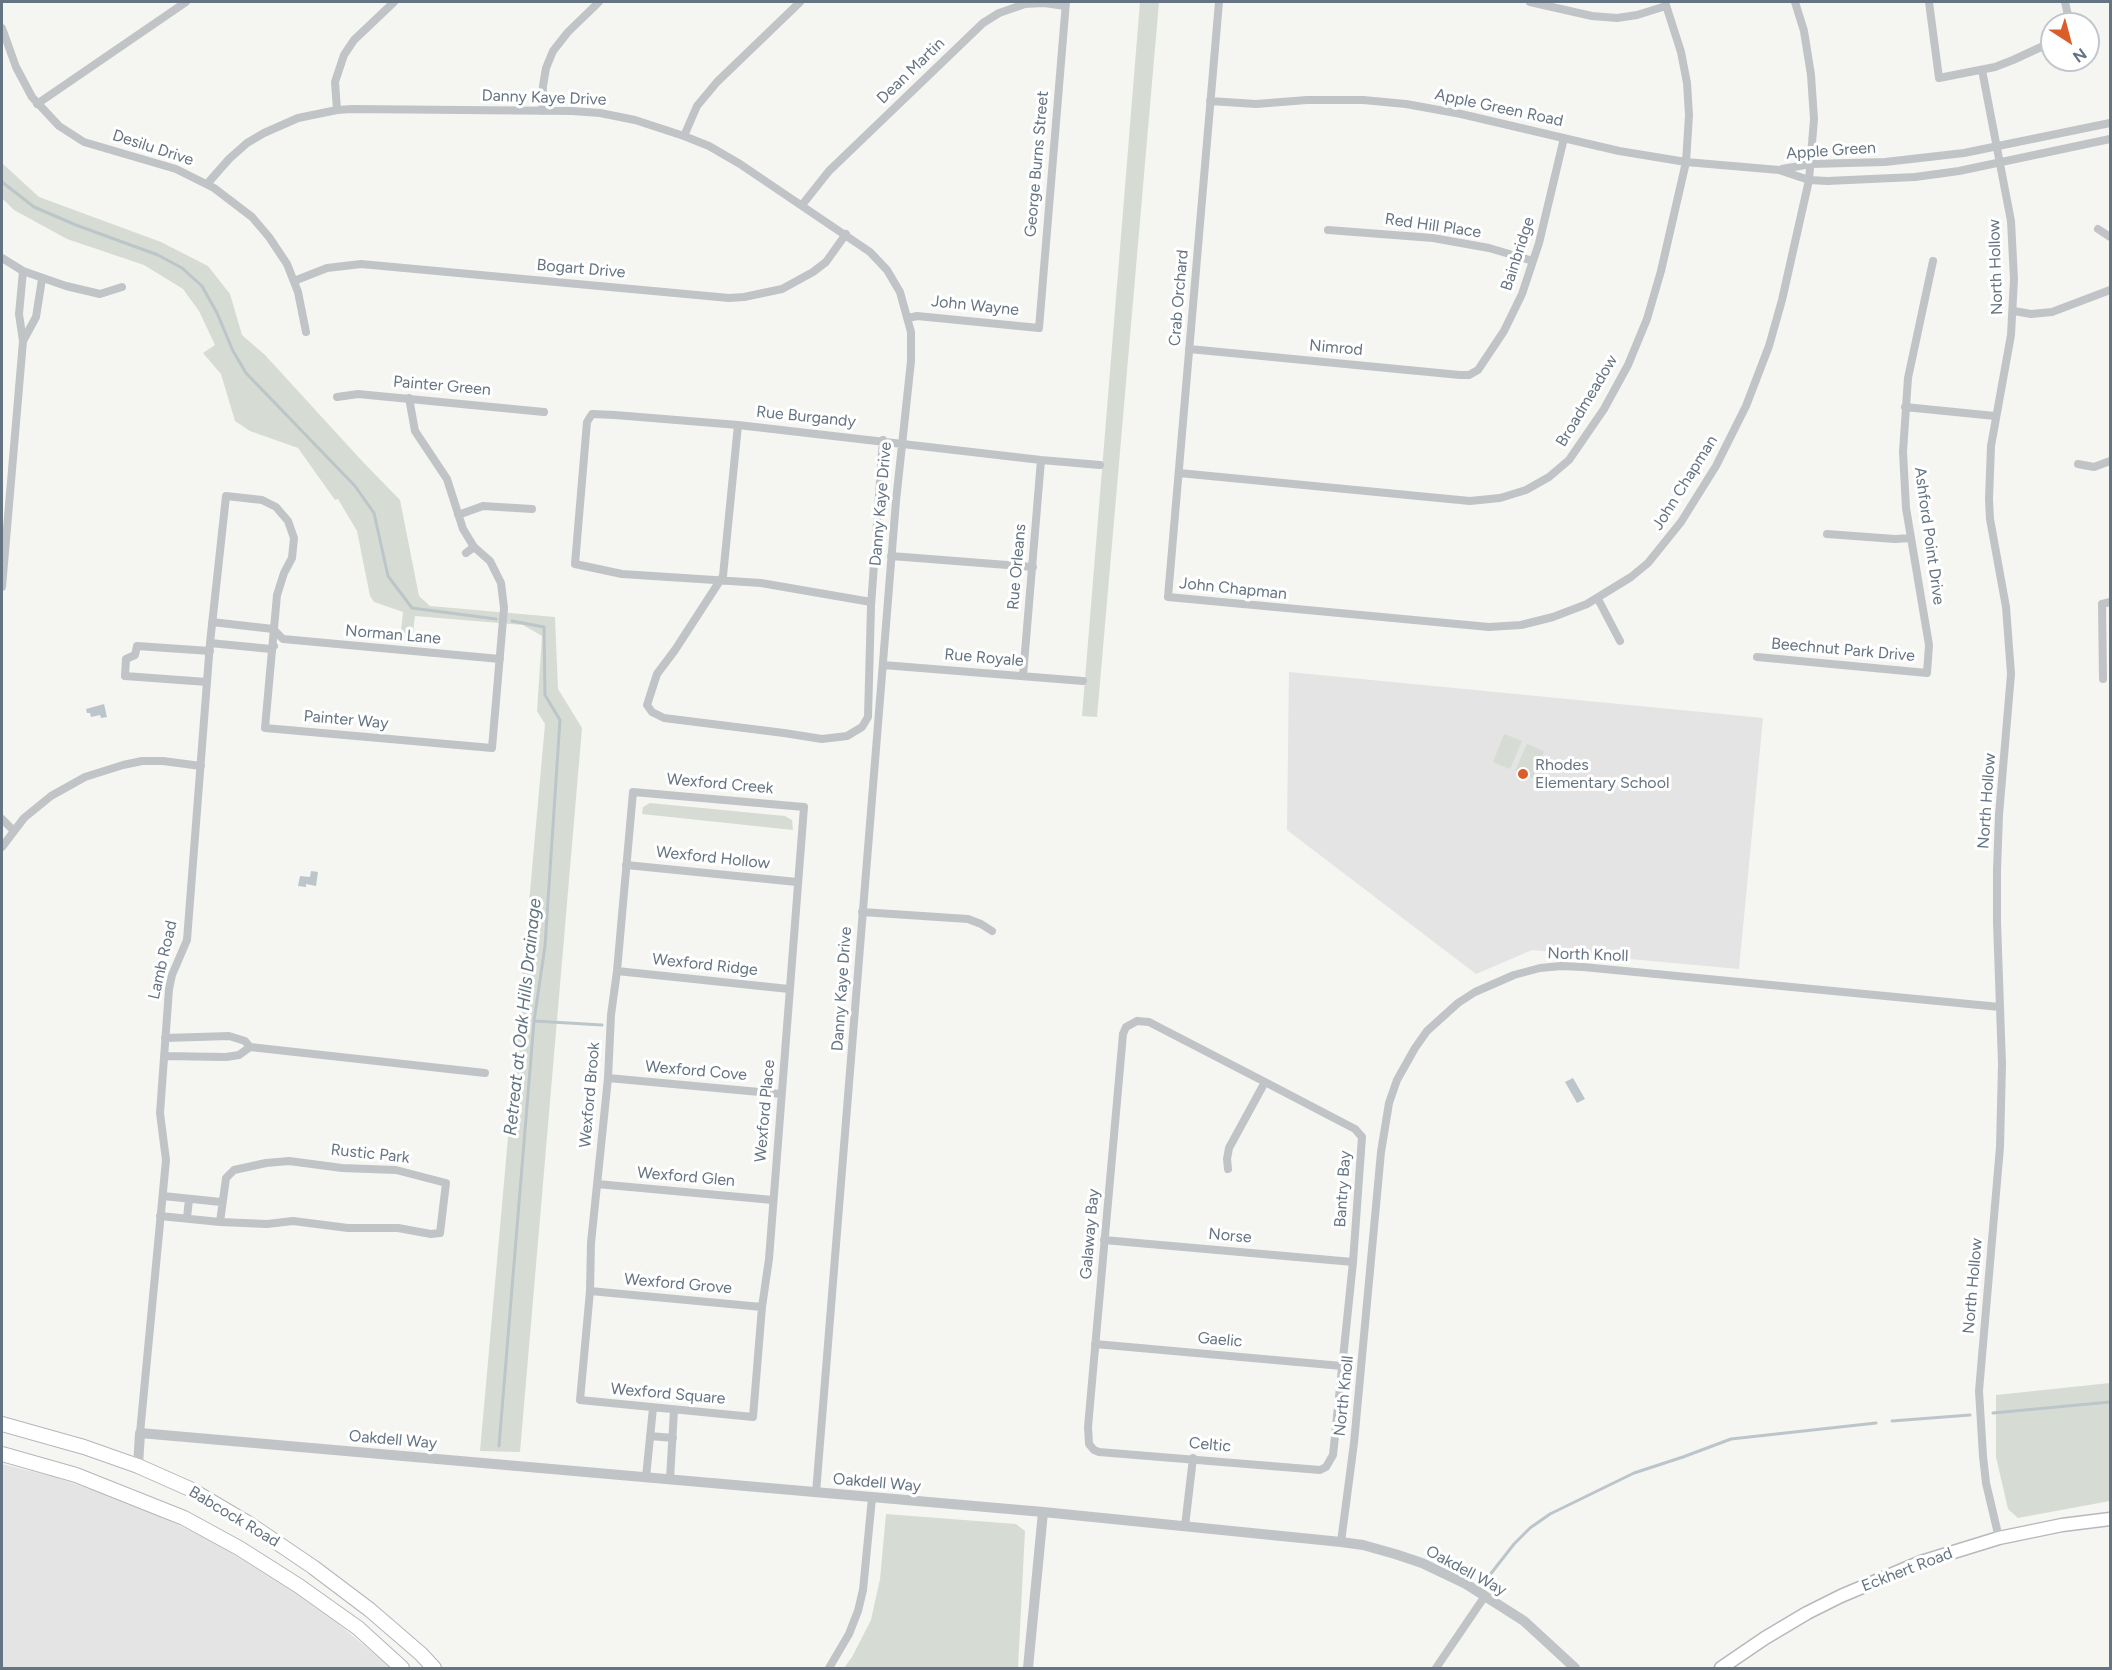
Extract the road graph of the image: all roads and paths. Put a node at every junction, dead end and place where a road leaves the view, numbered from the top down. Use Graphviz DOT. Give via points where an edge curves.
graph roads {
  1 [pos="186,2"];
  2 [pos="394,2"];
  3 [pos="599,2"];
  4 [pos="800,2"];
  5 [pos="1219,2"];
  6 [pos="1530,2"];
  7 [pos="1795,2"];
  8 [pos="1929,2"];
  9 [pos="1065,4"];
  10 [pos="1666,4"];
  11 [pos="2,28"];
  12 [pos="2040,48"];
  13 [pos="1982,70"];
  14 [pos="1210,101"];
  15 [pos="37,104"];
  16 [pos="337,110"];
  17 [pos="542,111"];
  18 [pos="2110,123"];
  19 [pos="684,136"];
  20 [pos="1564,138"];
  21 [pos="2110,139"];
  22 [pos="1997,146"];
  23 [pos="1686,162"];
  24 [pos="2000,163"];
  25 [pos="1810,164"];
  26 [pos="1779,170"];
  27 [pos="1809,180"];
  28 [pos="207,184"];
  29 [pos="802,205"];
  30 [pos="2098,229"];
  31 [pos="1328,230"];
  32 [pos="846,234"];
  33 [pos="2110,237"];
  34 [pos="2,258"];
  35 [pos="1533,261"];
  36 [pos="1933,261"];
  37 [pos="23,271"];
  38 [pos="42,279"];
  39 [pos="294,281"];
  40 [pos="122,287"];
  41 [pos="2110,290"];
  42 [pos="2013,311"];
  43 [pos="909,318"];
  44 [pos="1039,328"];
  45 [pos="306,332"];
  46 [pos="23,341"];
  47 [pos="1190,349"];
  48 [pos="1478,370"];
  49 [pos="337,397"];
  50 [pos="410,398"];
  51 [pos="1905,407"];
  52 [pos="544,412"];
  53 [pos="1995,416"];
  54 [pos="738,425"];
  55 [pos="883,440"];
  56 [pos="902,444"];
  57 [pos="1041,460"];
  58 [pos="2110,461"];
  59 [pos="2078,464"];
  60 [pos="1100,465"];
  61 [pos="1179,473"];
  62 [pos="226,496"];
  63 [pos="532,509"];
  64 [pos="458,515"];
  65 [pos="1827,534"];
  66 [pos="1911,538"];
  67 [pos="474,547"];
  68 [pos="466,554"];
  69 [pos="891,556"];
  70 [pos="1033,567"];
  71 [pos="719,582"];
  72 [pos="2,587"];
  73 [pos="888,595"];
  74 [pos="1168,597"];
  75 [pos="1598,599"];
  76 [pos="871,602"];
  77 [pos="2106,603"];
  78 [pos="887,609"];
  79 [pos="212,622"];
  80 [pos="273,630"];
  81 [pos="283,639"];
  82 [pos="1620,641"];
  83 [pos="210,647"];
  84 [pos="271,649"];
  85 [pos="1757,657"];
  86 [pos="500,659"];
  87 [pos="883,664"];
  88 [pos="1927,673"];
  89 [pos="1023,676"];
  90 [pos="2103,678"];
  91 [pos="1083,681"];
  92 [pos="207,682"];
  93 [pos="201,766"];
  94 [pos="633,792"];
  95 [pos="804,807"];
  96 [pos="2,819"];
  97 [pos="13,830"];
  98 [pos="2,847"];
  99 [pos="626,865"];
  100 [pos="797,882"];
  101 [pos="862,912"];
  102 [pos="992,931"];
  103 [pos="617,971"];
  104 [pos="789,989"];
  105 [pos="2000,1007"];
  106 [pos="1130,1024"];
  107 [pos="165,1038"];
  108 [pos="250,1047"];
  109 [pos="164,1056"];
  110 [pos="485,1073"];
  111 [pos="608,1078"];
  112 [pos="1266,1082"];
  113 [pos="781,1094"];
  114 [pos="1228,1169"];
  115 [pos="597,1184"];
  116 [pos="163,1196"];
  117 [pos="189,1199"];
  118 [pos="773,1200"];
  119 [pos="221,1203"];
  120 [pos="160,1216"];
  121 [pos="187,1218"];
  122 [pos="220,1222"];
  123 [pos="1104,1240"];
  124 [pos="1353,1262"];
  125 [pos="590,1291"];
  126 [pos="762,1306"];
  127 [pos="1095,1344"];
  128 [pos="1342,1366"];
  129 [pos="580,1400"];
  130 [pos="653,1408"];
  131 [pos="674,1410"];
  132 [pos="753,1417"];
  133 [pos="2,1424"];
  134 [pos="140,1433"];
  135 [pos="650,1436"];
  136 [pos="673,1438"];
  137 [pos="1092,1448"];
  138 [pos="2,1454"];
  139 [pos="1193,1458"];
  140 [pos="138,1466"];
  141 [pos="1326,1467"];
  142 [pos="646,1477"];
  143 [pos="670,1479"];
  144 [pos="816,1493"];
  145 [pos="873,1498"];
  146 [pos="1043,1512"];
  147 [pos="2110,1518"];
  148 [pos="251,1525"];
  149 [pos="1185,1526"];
  150 [pos="1999,1538"];
  151 [pos="1341,1542"];
  152 [pos="239,1548"];
  153 [pos="1485,1596"];
  154 [pos="402,1668"];
  155 [pos="434,1668"];
  156 [pos="829,1668"];
  157 [pos="1028,1668"];
  158 [pos="1436,1668"];
  159 [pos="1575,1668"];
  160 [pos="1721,1668"];
  1 -- 15 [label="street"];
  2 -- 16 [label="street" via="354,40 344,55 335,82"];
  3 -- 17 [label="street" via="553,51 546,68"];
  4 -- 19 [label="street" via="717,82 697,106"];
  5 -- 14 [label="street, Crab Orchard"];
  6 -- 10 [label="street" via="1617,18"];
  7 -- 25 [label="street, John Chapman" via="1811,75 1814,119"];
  8 -- 13 [label="street" via="1939,78"];
  9 -- 29 [label="street, Dean Martin" via="1025,4 983,23 829,171"];
  9 -- 44 [label="street, George Burns Street"];
  10 -- 23 [label="street, Broadmeadow" via="1687,83"];
  11 -- 15 [label="street, Desilu Drive" via="16,67"];
  12 -- 13 [label="street"];
  13 -- 22 [label="street, North Hollow"];
  14 -- 20 [label="street, Apple Green Road" via="1256,104 1363,100 1406,104"];
  14 -- 47 [label="street, Crab Orchard"];
  15 -- 28 [label="street, Desilu Drive" via="59,126 84,142 154,161"];
  16 -- 17 [label="street, Danny Kaye Drive"];
  16 -- 28 [label="street, Danny Kaye Drive" via="298,118 264,133 229,159"];
  17 -- 19 [label="street, Danny Kaye Drive" via="600,113"];
  18 -- 22 [label="street, Apple Green"];
  19 -- 29 [label="street, Danny Kaye Drive" via="740,164"];
  20 -- 23 [label="street, Apple Green Road"];
  20 -- 35 [label="street, Bainbridge"];
  21 -- 24 [label="street, Apple Green"];
  22 -- 24 [label="street, North Hollow"];
  22 -- 25 [label="street, Apple Green" via="1885,162"];
  23 -- 26 [label="street, Apple Green Road"];
  23 -- 61 [label="street, Broadmeadow" via="1661,271 1628,365 1578,450 1544,481 1513,495 1470,501"];
  24 -- 27 [label="street, Apple Green" via="1905,177"];
  24 -- 42 [label="street, North Hollow" via="2011,221"];
  25 -- 26 [label="street, Apple Green"];
  25 -- 27 [label="street, John Chapman"];
  26 -- 27 [label="street, Apple Green"];
  27 -- 75 [label="street, John Chapman" via="1772,337 1734,431 1665,544 1631,577"];
  28 -- 39 [label="street, Desilu Drive" via="252,217 287,264"];
  29 -- 32 [label="street, Danny Kaye Drive"];
  30 -- 33 [label="street"];
  31 -- 35 [label="street, Red Hill Place" via="1432,238"];
  32 -- 39 [label="street, Bogart Drive" via="813,272 782,289 744,297 361,264 327,268"];
  32 -- 43 [label="street, Danny Kaye Drive" via="887,270"];
  34 -- 37 [label="street"];
  35 -- 48 [label="street, Bainbridge" via="1504,331"];
  36 -- 51 [label="street, Ashford Point Drive"];
  37 -- 38 [label="street"];
  37 -- 46 [label="street" via="19,314"];
  38 -- 40 [label="street" via="100,294"];
  38 -- 46 [label="street" via="36,317"];
  39 -- 45 [label="street, Desilu Drive"];
  41 -- 42 [label="street" via="2052,312"];
  42 -- 53 [label="street, North Hollow"];
  43 -- 44 [label="street, John Wayne" via="917,315"];
  43 -- 56 [label="street, Danny Kaye Drive" via="911,361"];
  46 -- 72 [label="street"];
  47 -- 48 [label="street, Nimrod" via="1460,375"];
  47 -- 61 [label="street, Crab Orchard"];
  49 -- 50 [label="street, Painter Green" via="358,394"];
  50 -- 52 [label="street, Painter Green"];
  50 -- 64 [label="street, Painter Way" via="415,431 447,479"];
  51 -- 53 [label="street"];
  51 -- 66 [label="street, Ashford Point Drive" via="1904,483"];
  53 -- 105 [label="street, North Hollow" via="1990,519 2006,608 2011,674 1997,870"];
  54 -- 55 [label="street, Rue Burgandy"];
  54 -- 71 [label="street" via="723,576"];
  54 -- 71 [label="street, Rue Burgandy" via="592,414 587,422 575,564 622,574"];
  55 -- 56 [label="street, Rue Burgandy"];
  55 -- 76 [label="street"];
  56 -- 57 [label="street, Rue Burgandy"];
  56 -- 69 [label="street, Danny Kaye Drive"];
  57 -- 60 [label="street, Rue Burgandy"];
  57 -- 70 [label="street, Rue Orleans"];
  58 -- 59 [label="street" via="2094,466"];
  61 -- 74 [label="street, Crab Orchard"];
  62 -- 79 [label="street, Lamb Road"];
  62 -- 80 [label="street, Painter Way" via="262,500 276,507 288,521 294,538"];
  63 -- 64 [label="street" via="483,506"];
  64 -- 67 [label="street, Painter Way"];
  65 -- 66 [label="street"];
  66 -- 88 [label="street, Ashford Point Drive" via="1929,645"];
  67 -- 68 [label="street"];
  67 -- 86 [label="street, Painter Way" via="490,561 501,583 504,608"];
  69 -- 70 [label="street"];
  69 -- 73 [label="street, Danny Kaye Drive"];
  70 -- 89 [label="street, Rue Orleans"];
  71 -- 76 [label="street" via="761,583"];
  71 -- 76 [label="street" via="657,674 647,705 664,718 822,739 847,736 862,727 868,717"];
  73 -- 76 [label="street"];
  73 -- 78 [label="street, Danny Kaye Drive"];
  74 -- 75 [label="street, John Chapman" via="1489,627 1538,622"];
  75 -- 82 [label="street"];
  76 -- 78 [label="street"];
  77 -- 90 [label="street"];
  78 -- 87 [label="street, Danny Kaye Drive"];
  79 -- 80 [label="street"];
  79 -- 83 [label="street, Lamb Road"];
  80 -- 81 [label="street"];
  80 -- 84 [label="street, Painter Way"];
  81 -- 84 [label="street"];
  81 -- 86 [label="street, Norman Lane"];
  83 -- 84 [label="street"];
  83 -- 92 [label="street, Lamb Road"];
  83 -- 92 [label="street" via="137,646 135,655 126,659 125,676"];
  84 -- 86 [label="street, Painter Way" via="265,728 492,748"];
  85 -- 88 [label="street, Beechnut Park Drive"];
  87 -- 89 [label="street, Rue Royale"];
  87 -- 101 [label="street, Danny Kaye Drive"];
  89 -- 91 [label="street, Rue Royale"];
  92 -- 93 [label="street, Lamb Road"];
  93 -- 97 [label="street" via="142,761 104,770 51,796"];
  93 -- 107 [label="street, Lamb Road" via="187,940 172,975"];
  94 -- 95 [label="street, Wexford Creek"];
  94 -- 99 [label="street, Wexford Brook"];
  95 -- 100 [label="street, Wexford Place"];
  96 -- 97 [label="street"];
  97 -- 98 [label="street"];
  99 -- 100 [label="street, Wexford Hollow"];
  99 -- 103 [label="street, Wexford Brook"];
  100 -- 104 [label="street, Wexford Place"];
  101 -- 102 [label="street" via="968,919"];
  101 -- 144 [label="street, Danny Kaye Drive"];
  103 -- 104 [label="street, Wexford Ridge"];
  103 -- 111 [label="street, Wexford Brook"];
  104 -- 113 [label="street, Wexford Place"];
  105 -- 150 [label="street, North Hollow" via="2000,1147 1979,1391 1986,1483"];
  105 -- 151 [label="street, North Knoll" via="1561,966 1505,978 1458,1003 1427,1031 1415,1048 1389,1103"];
  106 -- 112 [label="street, Bantry Bay" via="1149,1022"];
  106 -- 123 [label="street, Galaway Bay" via="1123,1034"];
  107 -- 108 [label="street" via="229,1036"];
  107 -- 109 [label="street, Lamb Road"];
  108 -- 109 [label="street" via="239,1055 226,1057"];
  108 -- 110 [label="street"];
  109 -- 116 [label="street, Lamb Road" via="160,1113 166,1160"];
  111 -- 113 [label="street, Wexford Cove"];
  111 -- 115 [label="street, Wexford Brook"];
  112 -- 114 [label="street" via="1229,1148"];
  112 -- 124 [label="street, Bantry Bay" via="1355,1129 1362,1137"];
  113 -- 118 [label="street, Wexford Place"];
  115 -- 118 [label="street, Wexford Glen"];
  115 -- 125 [label="street, Wexford Brook"];
  116 -- 117 [label="street"];
  116 -- 120 [label="street, Lamb Road"];
  117 -- 119 [label="street"];
  117 -- 121 [label="street"];
  118 -- 126 [label="street, Wexford Place"];
  119 -- 122 [label="street, Rustic Park"];
  119 -- 122 [label="street, Rustic Park" via="226,1178 234,1170 266,1162 396,1170 446,1182 440,1233 387,1227 325,1227 293,1221"];
  120 -- 121 [label="street, Rustic Park"];
  120 -- 134 [label="street, Lamb Road"];
  121 -- 122 [label="street, Rustic Park"];
  123 -- 124 [label="street, Norse"];
  123 -- 127 [label="street, Galaway Bay"];
  124 -- 128 [label="street, Bantry Bay"];
  125 -- 126 [label="street, Wexford Grove"];
  125 -- 129 [label="street, Wexford Brook"];
  126 -- 132 [label="street, Wexford Place"];
  127 -- 128 [label="street, Gaelic"];
  127 -- 137 [label="street, Galaway Bay" via="1088,1427"];
  128 -- 141 [label="street, Bantry Bay" via="1333,1455"];
  129 -- 130 [label="street, Wexford Square"];
  130 -- 131 [label="street, Wexford Square"];
  130 -- 135 [label="street"];
  131 -- 132 [label="street, Wexford Square"];
  131 -- 136 [label="street"];
  133 -- 140 [label="main road, Babcock Road"];
  134 -- 140 [label="street, Lamb Road"];
  134 -- 142 [label="street, Oakdell Way"];
  135 -- 136 [label="street"];
  135 -- 142 [label="street"];
  136 -- 143 [label="street"];
  137 -- 139 [label="street, Celtic" via="1099,1452"];
  138 -- 152 [label="main road, Babcock Road" via="76,1475 129,1496 184,1518"];
  139 -- 141 [label="street, Celtic" via="1320,1470"];
  139 -- 149 [label="street"];
  140 -- 148 [label="main road, Babcock Road" via="190,1489"];
  142 -- 143 [label="street, Oakdell Way"];
  143 -- 144 [label="street, Oakdell Way"];
  144 -- 145 [label="street, Oakdell Way"];
  145 -- 146 [label="street, Oakdell Way"];
  145 -- 156 [label="street" via="858,1611"];
  146 -- 149 [label="street, Oakdell Way"];
  146 -- 157 [label="street"];
  147 -- 150 [label="main road, Eckhert Road"];
  148 -- 152 [label="main road"];
  148 -- 155 [label="main road, Babcock Road" via="370,1610"];
  149 -- 151 [label="street, Oakdell Way"];
  150 -- 160 [label="main road, Eckhert Road" via="1921,1562 1841,1596 1765,1638"];
  151 -- 153 [label="street, Oakdell Way" via="1422,1563"];
  152 -- 154 [label="main road, Babcock Road" via="358,1628"];
  153 -- 158 [label="street"];
  153 -- 159 [label="street, Oakdell Way" via="1524,1621"];
}
